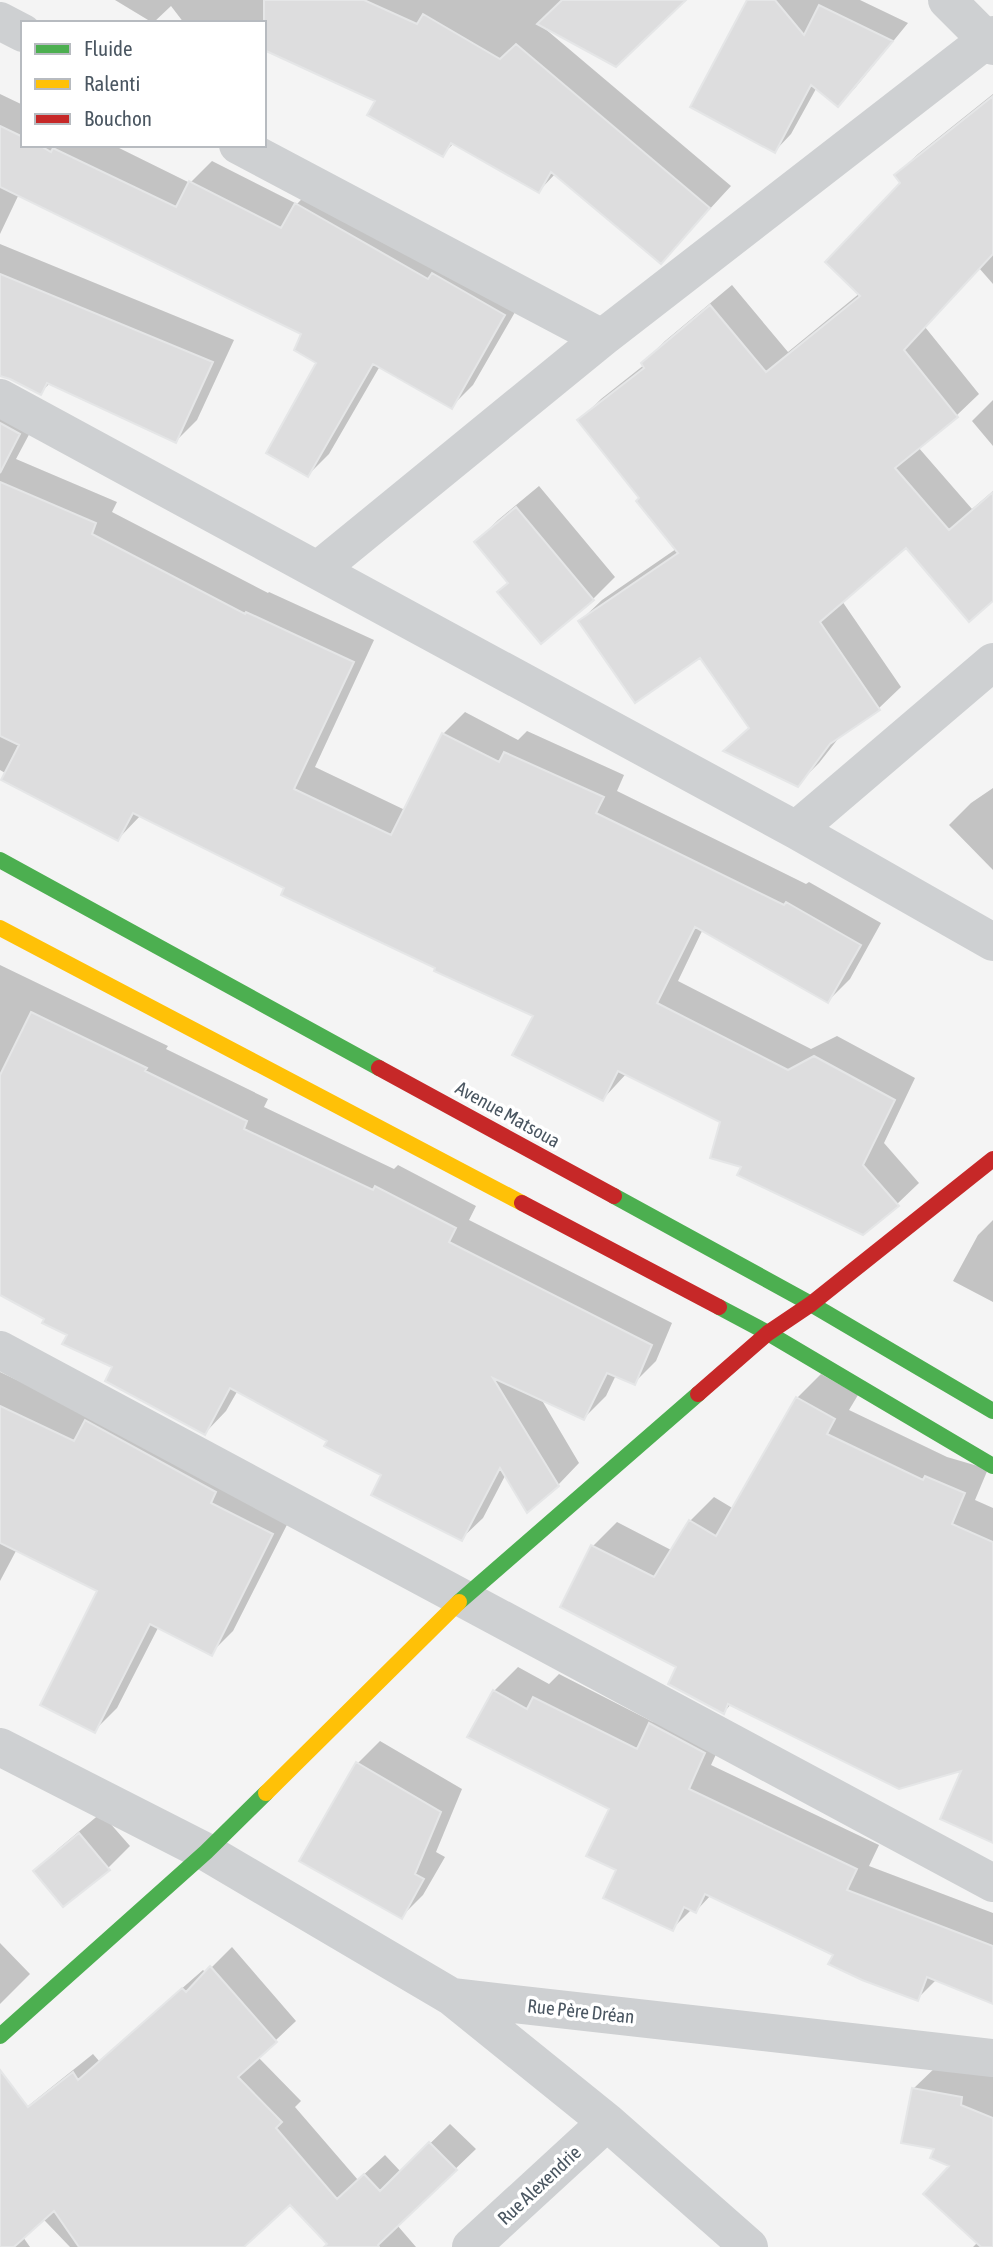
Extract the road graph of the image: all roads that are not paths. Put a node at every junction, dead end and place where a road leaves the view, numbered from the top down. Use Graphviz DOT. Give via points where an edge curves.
graph roads {
  1 [pos="947,0"];
  2 [pos="0,21"];
  3 [pos="21,32"];
  4 [pos="991,40"];
  5 [pos="242,147"];
  6 [pos="602,338"];
  7 [pos="0,398"];
  8 [pos="318,570"];
  9 [pos="993,662"];
  10 [pos="796,831"];
  11 [pos="0,860"];
  12 [pos="0,928"];
  13 [pos="993,942"];
  14 [pos="993,1159"];
  15 [pos="811,1304"];
  16 [pos="768,1334"];
  17 [pos="0,1350"];
  18 [pos="993,1410"];
  19 [pos="993,1466"];
  20 [pos="463,1598"];
  21 [pos="0,1747"];
  22 [pos="206,1852"];
  23 [pos="993,1883"];
  24 [pos="452,1997"];
  25 [pos="0,2036"];
  26 [pos="993,2058"];
  27 [pos="607,2122"];
  28 [pos="471,2247"];
  29 [pos="749,2247"];
  1 -- 4 [label="street"];
  2 -- 3 [label="street"];
  4 -- 6 [label="street"];
  5 -- 6 [label="street"];
  6 -- 8 [label="street"];
  7 -- 8 [label="street"];
  8 -- 10 [label="street"];
  9 -- 10 [label="street"];
  10 -- 13 [label="street"];
  11 -- 15 [label="street, Avenue Matsoua"];
  12 -- 16 [label="street"];
  14 -- 15 [label="street"];
  15 -- 16 [label="street"];
  15 -- 18 [label="street, Avenue Matsoua"];
  16 -- 19 [label="street"];
  16 -- 20 [label="street"];
  17 -- 20 [label="street"];
  20 -- 22 [label="street"];
  20 -- 23 [label="street"];
  21 -- 22 [label="street, Rue Père Dréan"];
  22 -- 24 [label="street, Rue Père Dréan"];
  22 -- 25 [label="street"];
  24 -- 26 [label="street, Rue Père Dréan"];
  24 -- 27 [label="street"];
  27 -- 28 [label="street, Rue Alexendrie"];
  27 -- 29 [label="street"];
}
